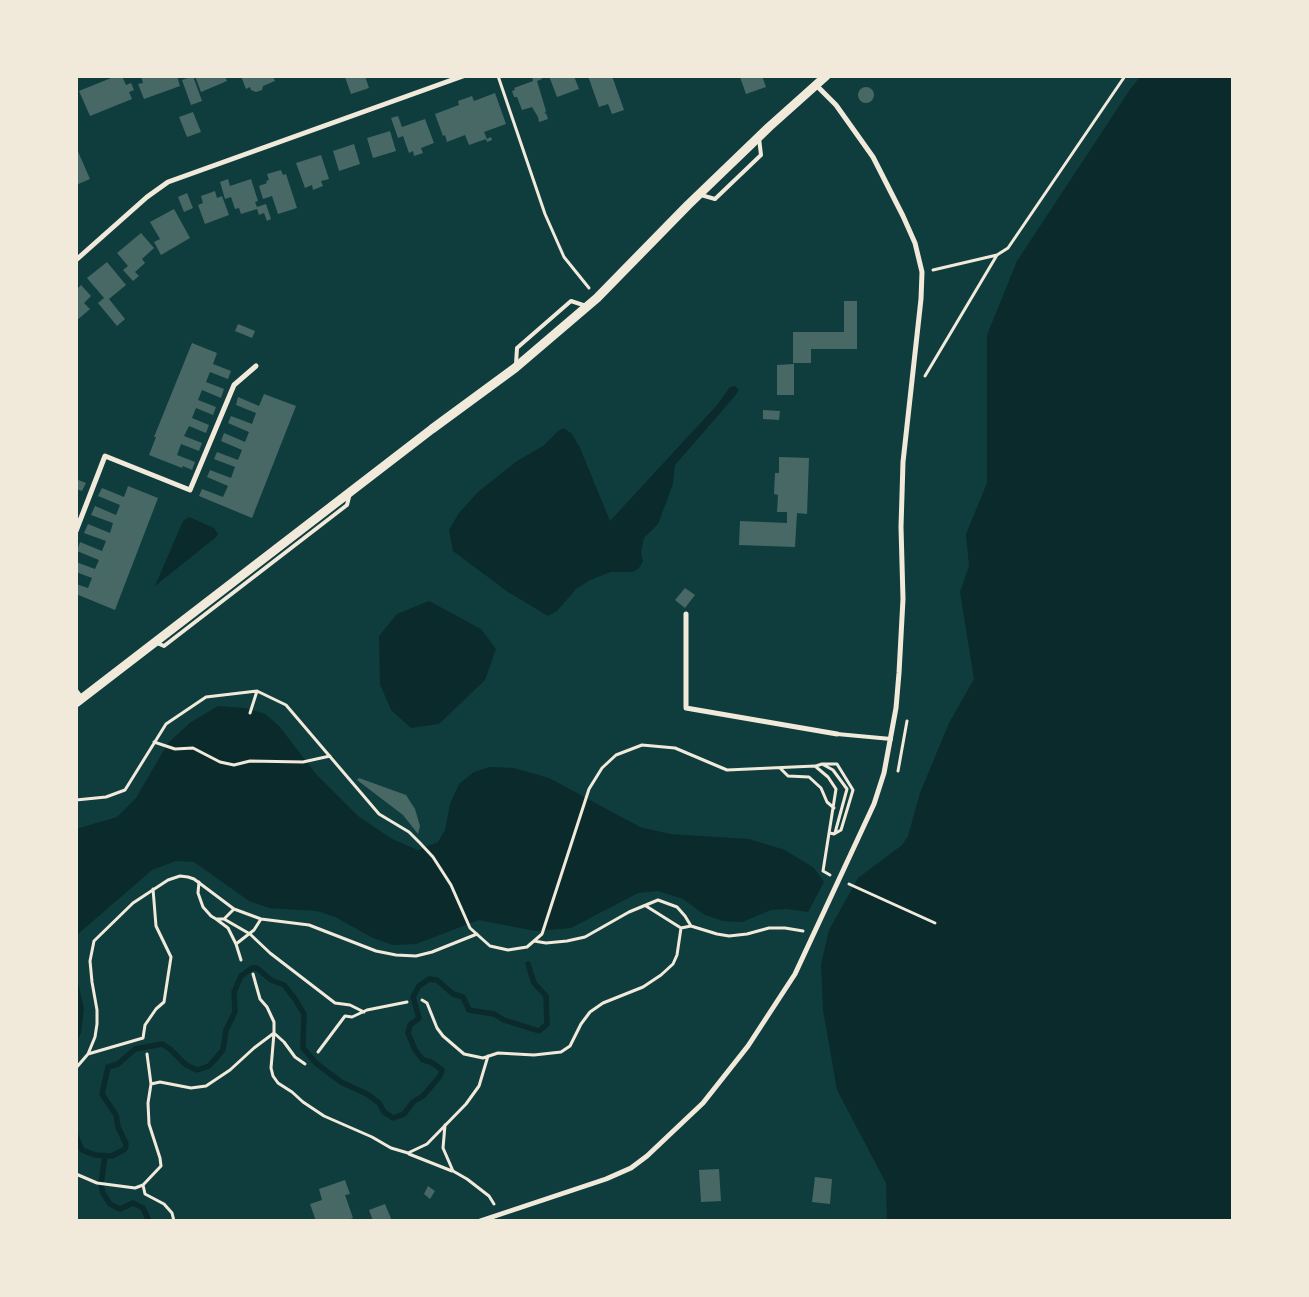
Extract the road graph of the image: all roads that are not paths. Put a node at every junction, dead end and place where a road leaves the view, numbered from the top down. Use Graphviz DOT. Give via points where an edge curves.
graph roads {
  1 [pos="463,76"];
  2 [pos="826,76"];
  3 [pos="816,86"];
  4 [pos="758,137"];
  5 [pos="699,194"];
  6 [pos="76,260"];
  7 [pos="588,307"];
  8 [pos="256,366"];
  9 [pos="515,368"];
  10 [pos="76,531"];
  11 [pos="686,614"];
  12 [pos="76,691"];
  13 [pos="79,701"];
  14 [pos="837,734"];
  15 [pos="891,739"];
  16 [pos="480,1221"];
  1 -- 6 [label="street" via="168,182"];
  2 -- 3 [label="street"];
  3 -- 4 [label="street"];
  3 -- 15 [label="street" via="836,105 872,158 904,216 922,272 903,462 902,622"];
  4 -- 5 [label="street"];
  4 -- 5 [label="lane" via="761,155 715,199"];
  5 -- 7 [label="street"];
  7 -- 9 [label="street"];
  7 -- 9 [label="lane" via="570,301 518,348"];
  8 -- 10 [label="street" via="234,384 190,490 105,456"];
  9 -- 13 [label="street" via="432,428"];
  11 -- 14 [label="street" via="686,708"];
  12 -- 13 [label="street"];
  14 -- 15 [label="lane"];
  15 -- 16 [label="street" via="874,804 795,974 748,1046 703,1103 631,1168"];
}
